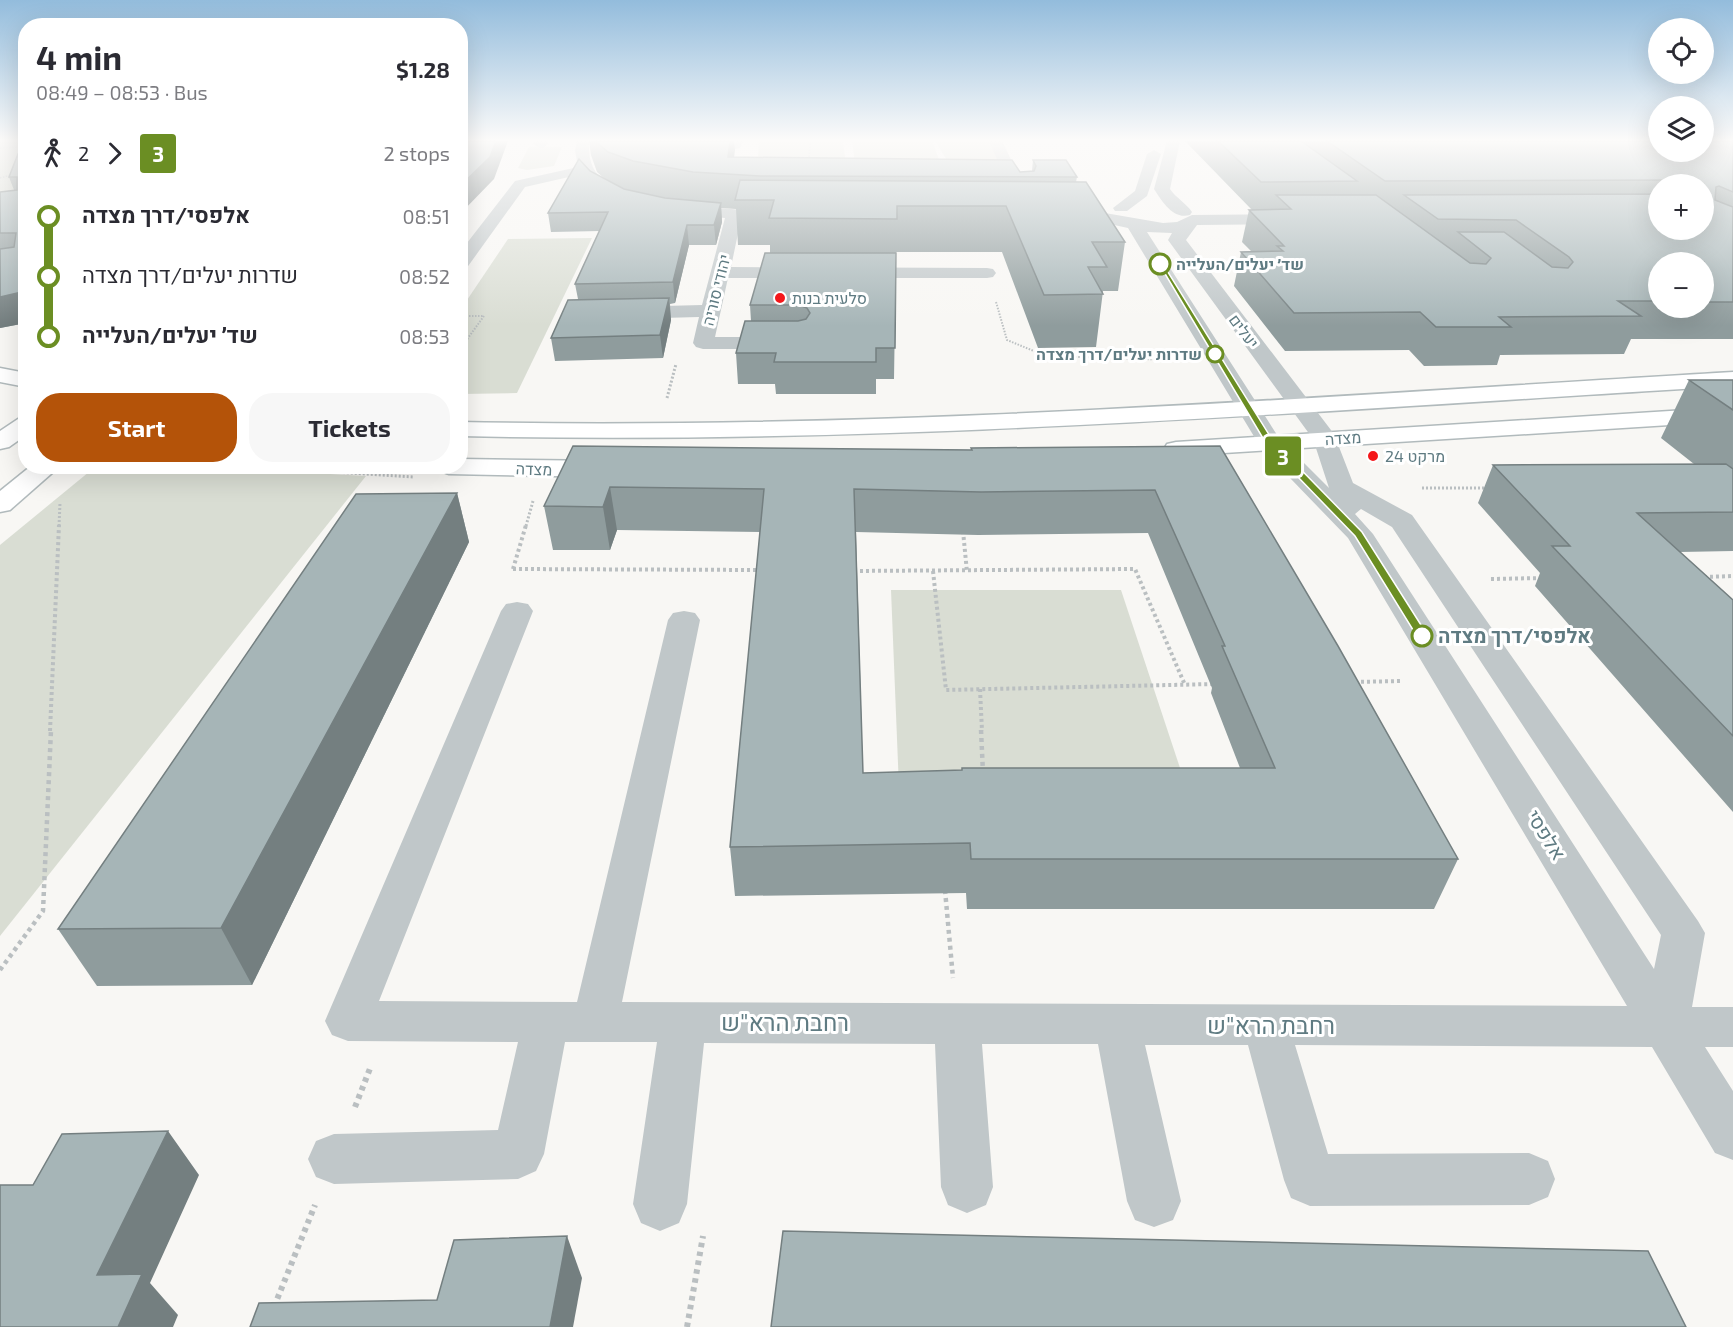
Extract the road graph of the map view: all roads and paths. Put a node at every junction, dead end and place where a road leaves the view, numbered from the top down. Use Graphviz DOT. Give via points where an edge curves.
graph roads {
  1 [pos="506,203"];
  2 [pos="1028,203"];
  3 [pos="1135,203"];
  4 [pos="1172,203"];
  5 [pos="660,207"];
  6 [pos="734,215"];
  7 [pos="795,216"];
  8 [pos="1124,218"];
  9 [pos="1189,218"];
  10 [pos="1305,219"];
  11 [pos="468,254"];
  12 [pos="720,272"];
  13 [pos="987,273"];
  14 [pos="711,311"];
  15 [pos="609,313"];
  16 [pos="468,316"];
  17 [pos="468,338"];
  18 [pos="703,343"];
  19 [pos="799,343"];
  20 [pos="1220,362"];
  21 [pos="18,366"];
  22 [pos="0,368"];
  23 [pos="0,375"];
  24 [pos="18,378"];
  25 [pos="1733,379"];
  26 [pos="1299,405"];
  27 [pos="1248,408"];
  28 [pos="1733,414"];
  29 [pos="0,418"];
  30 [pos="18,421"];
  31 [pos="18,429"];
  32 [pos="468,429"];
  33 [pos="658,431"];
  34 [pos="1325,440"];
  35 [pos="0,442"];
  36 [pos="1270,443"];
  37 [pos="1154,450"];
  38 [pos="468,467"];
  39 [pos="634,469"];
  40 [pos="542,470"];
  41 [pos="38,474"];
  42 [pos="370,474"];
  43 [pos="420,477"];
  44 [pos="1342,487"];
  45 [pos="1496,488"];
  46 [pos="60,502"];
  47 [pos="0,504"];
  48 [pos="962,526"];
  49 [pos="1359,534"];
  50 [pos="513,569"];
  51 [pos="765,570"];
  52 [pos="849,571"];
  53 [pos="933,572"];
  54 [pos="967,572"];
  55 [pos="1733,576"];
  56 [pos="1699,577"];
  57 [pos="1548,578"];
  58 [pos="1442,579"];
  59 [pos="517,611"];
  60 [pos="684,620"];
  61 [pos="1449,680"];
  62 [pos="1346,682"];
  63 [pos="1220,684"];
  64 [pos="1185,685"];
  65 [pos="980,689"];
  66 [pos="983,779"];
  67 [pos="945,885"];
  68 [pos="0,970"];
  69 [pos="546,1022"];
  70 [pos="595,1022"];
  71 [pos="683,1023"];
  72 [pos="957,1024"];
  73 [pos="1118,1024"];
  74 [pos="1266,1026"];
  75 [pos="1665,1027"];
  76 [pos="1733,1027"];
  77 [pos="1733,1136"];
  78 [pos="334,1159"];
  79 [pos="1529,1179"];
  80 [pos="967,1186"];
  81 [pos="1154,1201"];
  82 [pos="660,1204"];
  1 -- 11 [label="street"];
  2 -- 8 [label="street" via="1038,219"];
  3 -- 8 [label="street"];
  4 -- 9 [label="street"];
  5 -- 6 [label="street"];
  6 -- 7 [label="street"];
  6 -- 12 [label="street, יהודי סוריה"];
  8 -- 9 [label="street" via="1173,228"];
  8 -- 20 [label="street, יעלים"];
  9 -- 10 [label="street"];
  9 -- 26 [label="street, יעלים" via="1177,240"];
  12 -- 13 [label="street"];
  12 -- 14 [label="street, יהודי סוריה"];
  13 -- 20 [label="path" via="1007,340 1046,356"];
  14 -- 15 [label="street"];
  14 -- 18 [label="street, יהודי סוריה"];
  16 -- 17 [label="path" via="484,316"];
  18 -- 19 [label="street, יהודי סוריה"];
  18 -- 33 [label="path" via="678,356"];
  20 -- 27 [label="street, יעלים"];
  21 -- 22 [label="main road"];
  23 -- 24 [label="main road"];
  25 -- 26 [label="main road, מצדה"];
  26 -- 27 [label="main road, מצדה"];
  26 -- 34 [label="street, יעלים"];
  27 -- 33 [label="main road, מצדה"];
  27 -- 36 [label="street, יעלים"];
  28 -- 34 [label="main road, מצדה"];
  29 -- 30 [label="main road"];
  31 -- 35 [label="main road"];
  32 -- 33 [label="main road, מצדה"];
  34 -- 36 [label="main road, מצדה"];
  34 -- 44 [label="street, אלפסי"];
  36 -- 37 [label="main road, מצדה"];
  36 -- 49 [label="street, אלפסי"];
  38 -- 40 [label="main road, מצדה"];
  39 -- 40 [label="main road, מצדה"];
  40 -- 50 [label="path"];
  41 -- 47 [label="main road"];
  42 -- 43 [label="path"];
  44 -- 45 [label="path"];
  44 -- 49 [label="street, אלפסי"];
  44 -- 58 [label="street" via="1402,521"];
  46 -- 68 [label="path" via="43,910"];
  48 -- 54 [label="path"];
  49 -- 61 [label="street, אלפסי"];
  50 -- 51 [label="path"];
  50 -- 59 [label="path"];
  52 -- 53 [label="path"];
  53 -- 54 [label="path"];
  53 -- 65 [label="path" via="946,690"];
  54 -- 64 [label="path" via="1135,569"];
  55 -- 56 [label="path"];
  57 -- 58 [label="path"];
  58 -- 75 [label="street" via="1683,933"];
  59 -- 69 [label="street, רחבת הרא\"ש" via="348,1021"];
  60 -- 70 [label="street"];
  61 -- 62 [label="path"];
  61 -- 75 [label="street, אלפסי"];
  63 -- 64 [label="path"];
  64 -- 65 [label="path"];
  65 -- 66 [label="path"];
  67 -- 72 [label="path"];
  69 -- 70 [label="street, רחבת הרא\"ש"];
  69 -- 78 [label="street" via="518,1154"];
  70 -- 71 [label="street, רחבת הרא\"ש"];
  71 -- 72 [label="street, רחבת הרא\"ש"];
  71 -- 82 [label="street"];
  72 -- 73 [label="street, רחבת הרא\"ש"];
  72 -- 80 [label="street"];
  73 -- 74 [label="street, רחבת הרא\"ש"];
  73 -- 81 [label="street"];
  74 -- 75 [label="street, רחבת הרא\"ש"];
  74 -- 79 [label="street" via="1310,1180"];
  75 -- 76 [label="street, רחבת הרא\"ש"];
  75 -- 77 [label="street, אלפסי"];
}
